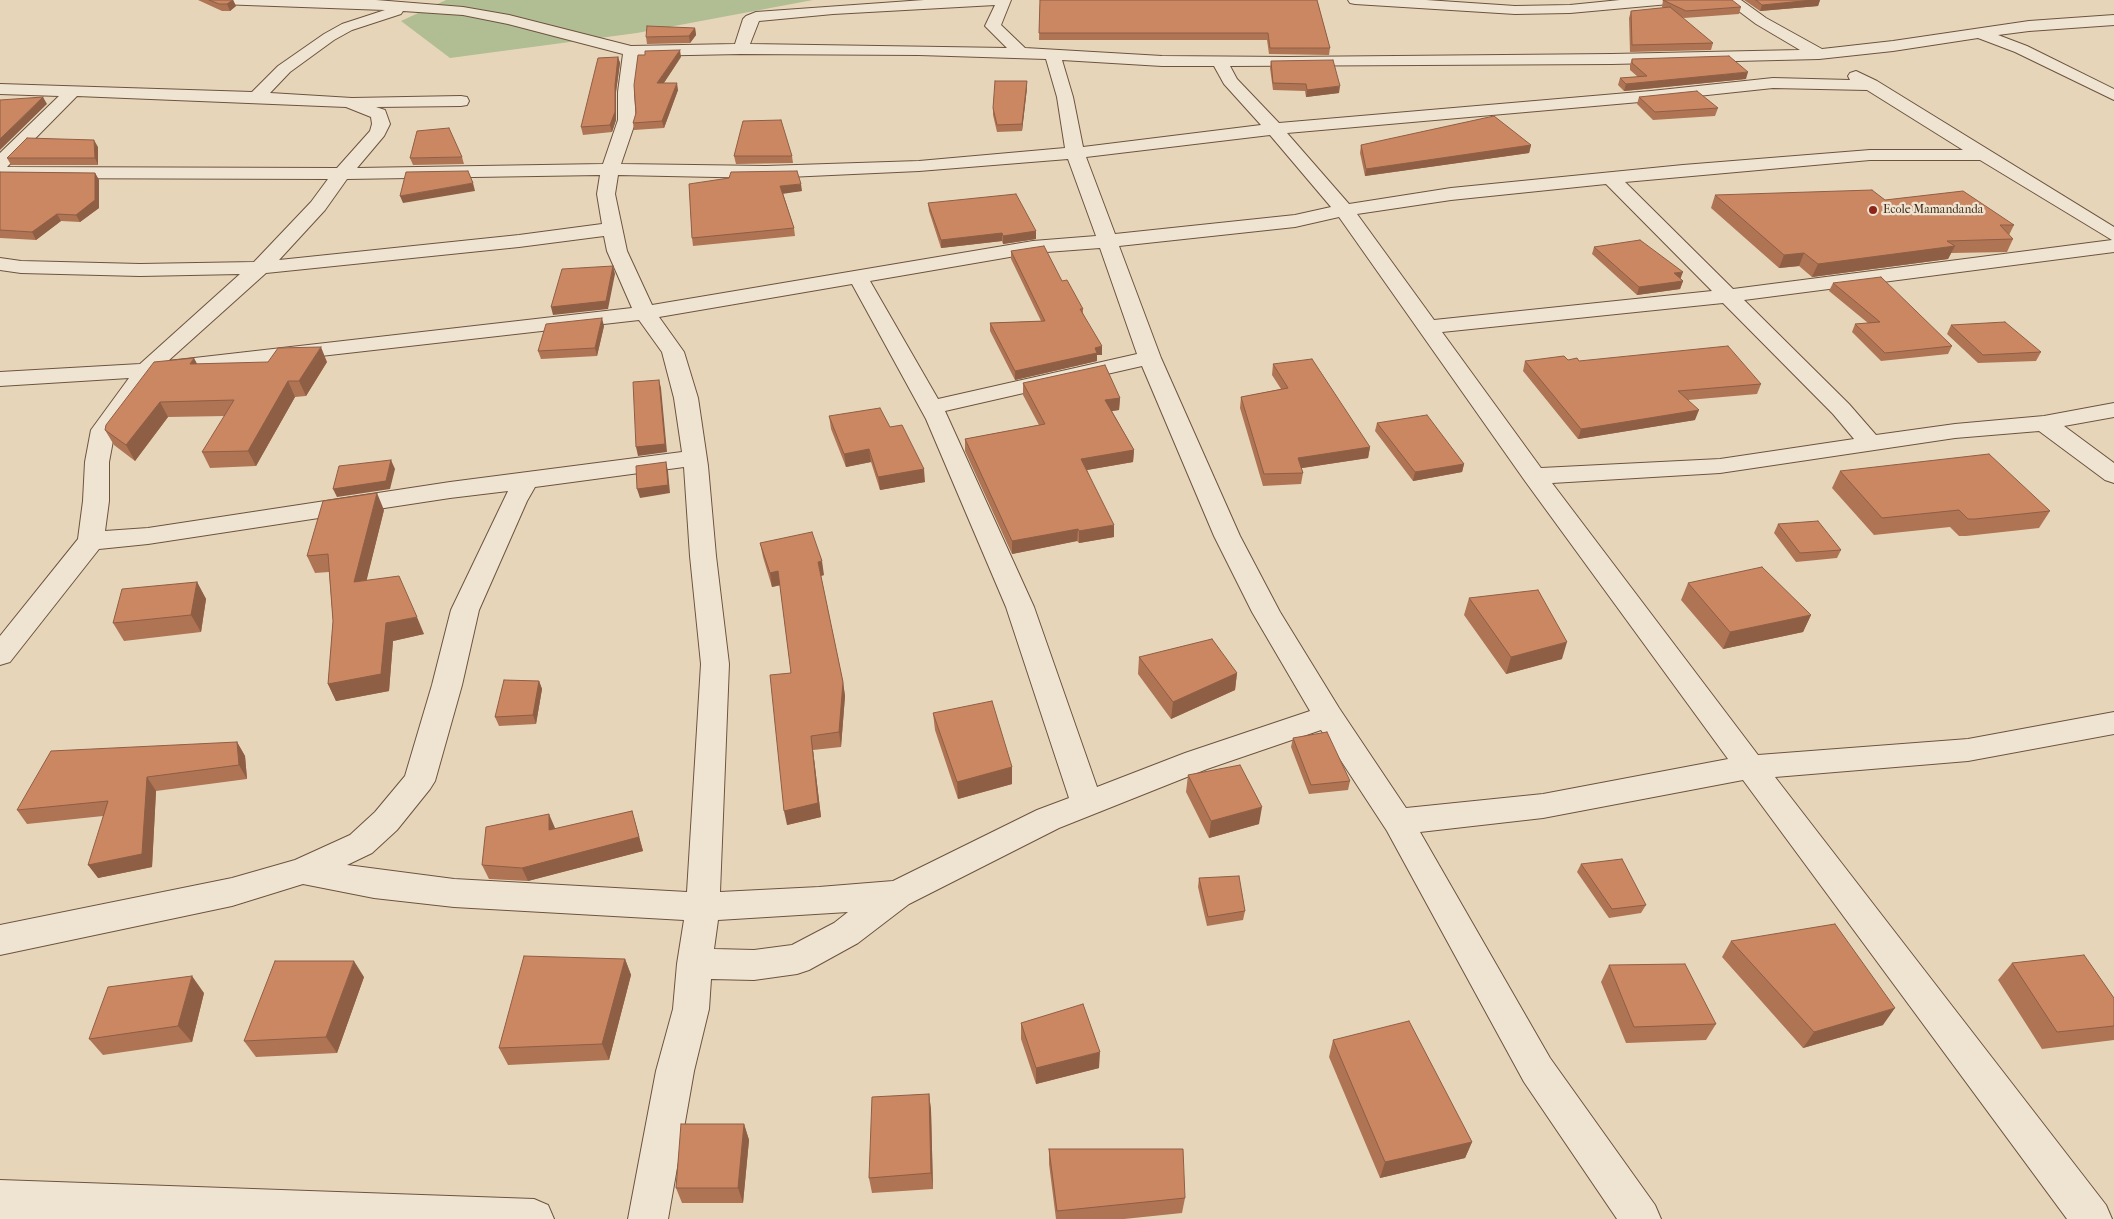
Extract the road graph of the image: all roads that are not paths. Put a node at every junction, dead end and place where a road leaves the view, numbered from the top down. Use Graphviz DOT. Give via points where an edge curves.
graph roads {
  1 [pos="219,0"];
  2 [pos="996,0"];
  3 [pos="1004,0"];
  4 [pos="1355,0"];
  5 [pos="1669,0"];
  6 [pos="1732,0"];
  7 [pos="280,1"];
  8 [pos="418,3"];
  9 [pos="2114,20"];
  10 [pos="1979,32"];
  11 [pos="742,49"];
  12 [pos="631,51"];
  13 [pos="1021,53"];
  14 [pos="1818,54"];
  15 [pos="1053,55"];
  16 [pos="1219,62"];
  17 [pos="1871,84"];
  18 [pos="0,89"];
  19 [pos="73,91"];
  20 [pos="2114,94"];
  21 [pos="256,97"];
  22 [pos="461,101"];
  23 [pos="349,102"];
  24 [pos="1276,131"];
  25 [pos="1075,153"];
  26 [pos="1985,155"];
  27 [pos="0,163"];
  28 [pos="610,169"];
  29 [pos="0,172"];
  30 [pos="342,174"];
  31 [pos="1610,178"];
  32 [pos="1344,210"];
  33 [pos="612,229"];
  34 [pos="2114,235"];
  35 [pos="1108,241"];
  36 [pos="2114,246"];
  37 [pos="0,264"];
  38 [pos="260,268"];
  39 [pos="858,278"];
  40 [pos="1729,296"];
  41 [pos="646,313"];
  42 [pos="1429,327"];
  43 [pos="1150,358"];
  44 [pos="146,370"];
  45 [pos="0,379"];
  46 [pos="932,407"];
  47 [pos="2114,410"];
  48 [pos="2044,422"];
  49 [pos="1870,443"];
  50 [pos="694,458"];
  51 [pos="2114,475"];
  52 [pos="1534,476"];
  53 [pos="526,481"];
  54 [pos="91,541"];
  55 [pos="0,654"];
  56 [pos="1328,716"];
  57 [pos="2114,723"];
  58 [pos="1750,767"];
  59 [pos="1088,804"];
  60 [pos="1398,822"];
  61 [pos="303,871"];
  62 [pos="897,894"];
  63 [pos="703,907"];
  64 [pos="0,940"];
  65 [pos="694,964"];
  66 [pos="0,1200"];
  67 [pos="2093,1217"];
  68 [pos="534,1219"];
  69 [pos="648,1219"];
  70 [pos="1641,1219"];
  1 -- 7 [label="street"];
  2 -- 11 [label="street" via="756,17 749,23"];
  3 -- 13 [label="street" via="993,26"];
  4 -- 5 [label="street" via="1515,10 1570,9"];
  6 -- 14 [label="street"];
  7 -- 8 [label="street"];
  8 -- 12 [label="street" via="489,15"];
  8 -- 21 [label="street" via="347,27 329,37 284,69"];
  9 -- 10 [label="street"];
  10 -- 14 [label="street"];
  10 -- 20 [label="street"];
  11 -- 12 [label="street"];
  11 -- 13 [label="street"];
  12 -- 28 [label="street" via="626,92 627,120"];
  13 -- 15 [label="street"];
  14 -- 16 [label="street"];
  14 -- 17 [label="street"];
  15 -- 16 [label="street"];
  15 -- 25 [label="street" via="1065,97"];
  16 -- 24 [label="street" via="1230,81"];
  17 -- 24 [label="street" via="1773,83 1325,123"];
  17 -- 26 [label="street"];
  18 -- 19 [label="street"];
  19 -- 21 [label="street"];
  19 -- 27 [label="street"];
  21 -- 23 [label="street"];
  22 -- 23 [label="street"];
  23 -- 30 [label="street" via="379,114 381,124 378,132"];
  24 -- 25 [label="street"];
  24 -- 32 [label="street"];
  25 -- 28 [label="street" via="919,166 766,172"];
  25 -- 35 [label="street"];
  26 -- 31 [label="street" via="1870,155"];
  26 -- 34 [label="street"];
  28 -- 30 [label="street"];
  28 -- 33 [label="street" via="606,194"];
  29 -- 30 [label="street"];
  30 -- 38 [label="street" via="318,206"];
  31 -- 32 [label="street" via="1451,194"];
  31 -- 40 [label="street"];
  32 -- 35 [label="street" via="1295,221"];
  32 -- 42 [label="street"];
  33 -- 38 [label="street"];
  33 -- 41 [label="street" via="617,251"];
  35 -- 39 [label="street" via="1033,247"];
  35 -- 43 [label="street"];
  36 -- 40 [label="street"];
  37 -- 38 [label="street" via="140,270"];
  38 -- 44 [label="street"];
  39 -- 41 [label="street"];
  39 -- 46 [label="street"];
  40 -- 42 [label="street"];
  40 -- 49 [label="street"];
  41 -- 44 [label="street"];
  41 -- 50 [label="street" via="674,352 686,398"];
  42 -- 52 [label="street"];
  43 -- 46 [label="street"];
  43 -- 56 [label="street" via="1227,536 1266,612"];
  44 -- 45 [label="street"];
  44 -- 54 [label="street" via="103,430 97,462"];
  46 -- 59 [label="street" via="1020,607"];
  47 -- 48 [label="street"];
  48 -- 49 [label="street"];
  48 -- 51 [label="street"];
  49 -- 52 [label="street" via="1720,466"];
  50 -- 53 [label="street"];
  50 -- 63 [label="street" via="715,664"];
  52 -- 58 [label="street"];
  53 -- 54 [label="street" via="148,536"];
  53 -- 61 [label="street" via="465,610 419,782 386,821 361,844"];
  54 -- 55 [label="street"];
  56 -- 59 [label="street" via="1196,761"];
  56 -- 60 [label="street"];
  57 -- 58 [label="street" via="1968,750"];
  58 -- 60 [label="street" via="1543,806"];
  58 -- 67 [label="street"];
  59 -- 62 [label="street" via="1048,819"];
  60 -- 70 [label="street" via="1537,1070"];
  61 -- 63 [label="street" via="374,884 454,893"];
  61 -- 64 [label="street" via="232,892"];
  62 -- 63 [label="street"];
  62 -- 65 [label="street" via="846,933 797,960 754,965"];
  63 -- 65 [label="street"];
  65 -- 69 [label="street" via="691,1009 675,1071"];
  66 -- 68 [label="street"];
}
